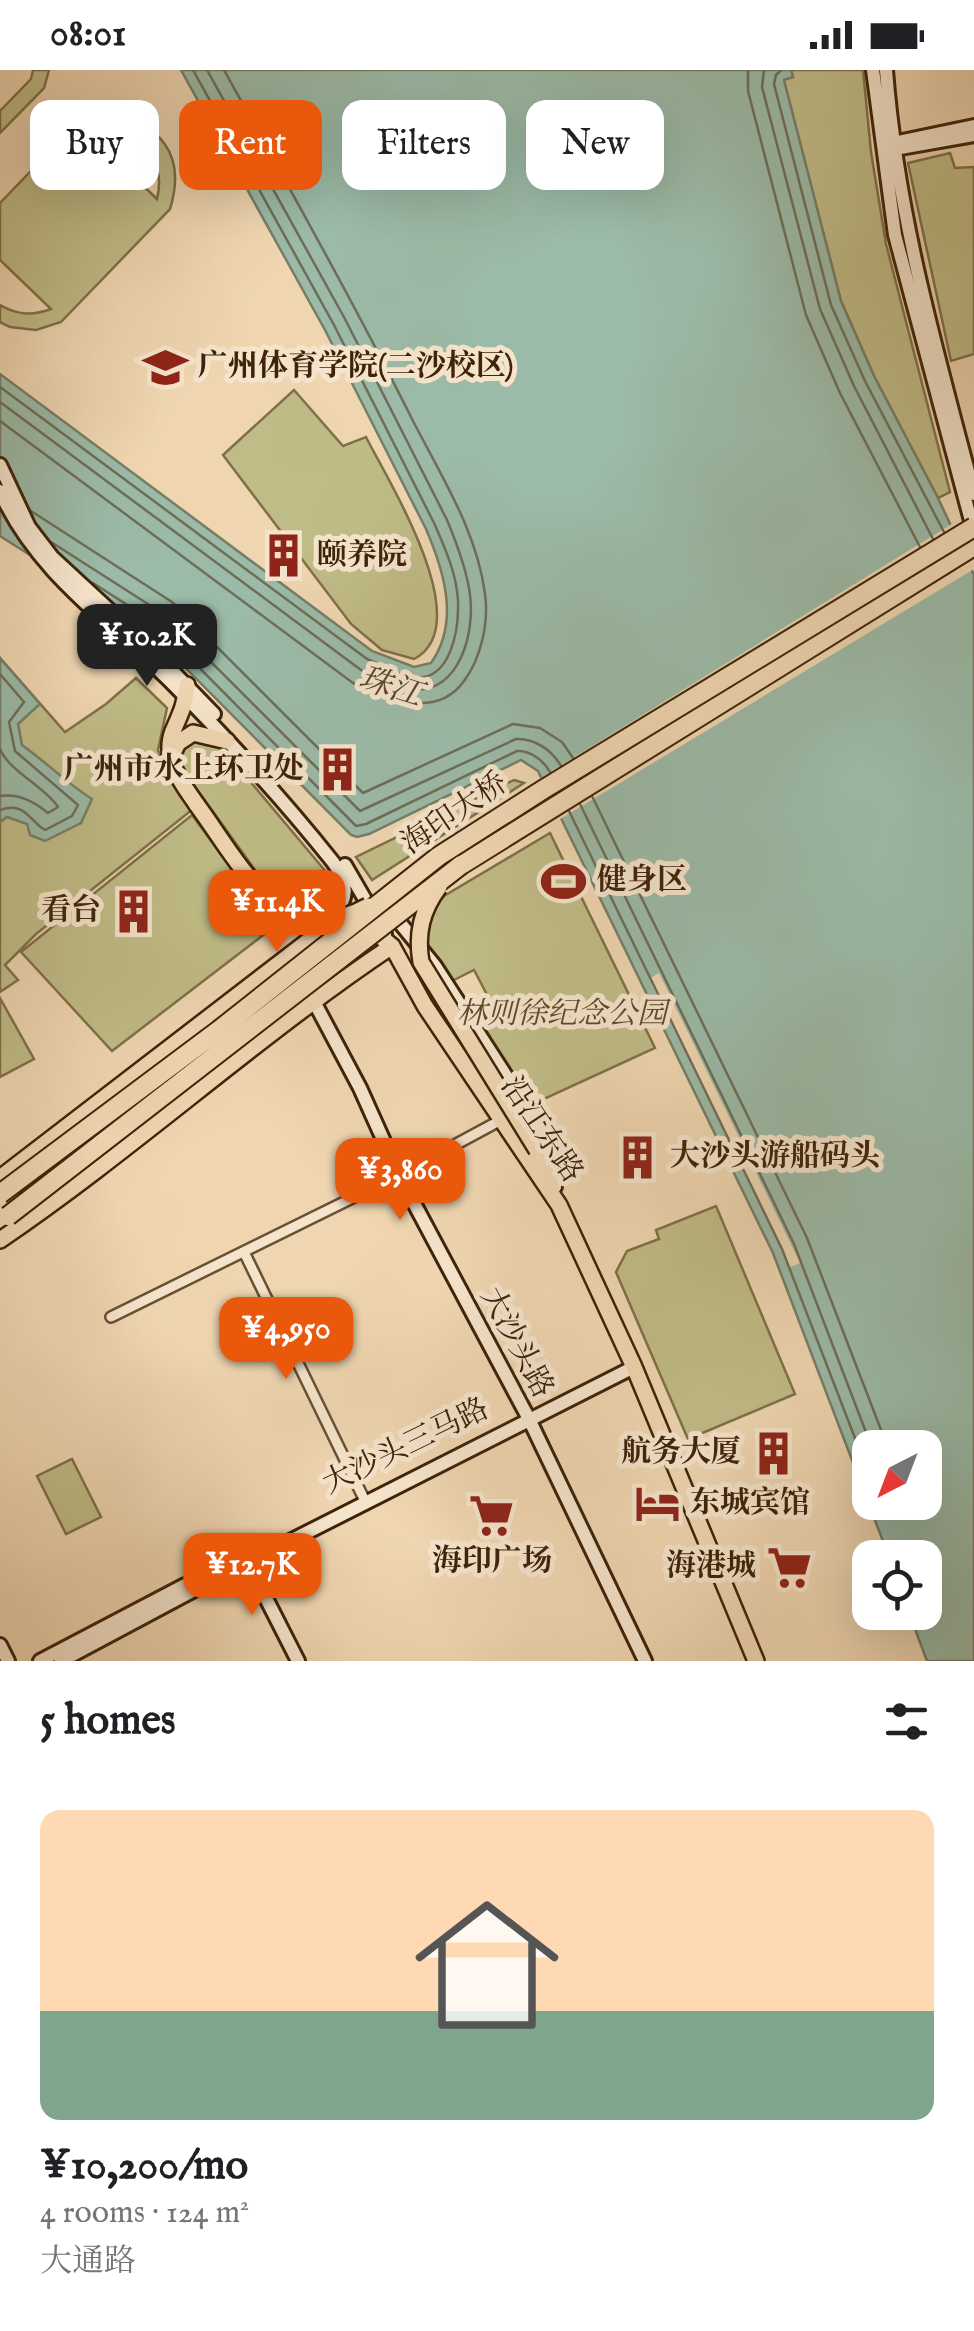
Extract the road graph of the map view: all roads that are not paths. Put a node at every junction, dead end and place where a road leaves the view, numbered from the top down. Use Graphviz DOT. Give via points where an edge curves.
graph roads {
  1 [pos="873,70"];
  2 [pos="886,70"];
  3 [pos="974,126"];
  4 [pos="974,135"];
  5 [pos="889,147"];
  6 [pos="0,465"];
  7 [pos="0,492"];
  8 [pos="974,494"];
  9 [pos="974,530"];
  10 [pos="974,546"];
  11 [pos="142,646"];
  12 [pos="187,692"];
  13 [pos="226,741"];
  14 [pos="170,758"];
  15 [pos="345,864"];
  16 [pos="461,865"];
  17 [pos="389,894"];
  18 [pos="305,942"];
  19 [pos="392,946"];
  20 [pos="273,967"];
  21 [pos="315,1002"];
  22 [pos="299,1013"];
  23 [pos="500,1120"];
  24 [pos="400,1175"];
  25 [pos="0,1178"];
  26 [pos="0,1194"];
  27 [pos="559,1204"];
  28 [pos="4,1219"];
  29 [pos="0,1240"];
  30 [pos="244,1252"];
  31 [pos="112,1317"];
  32 [pos="634,1367"];
  33 [pos="529,1419"];
  34 [pos="364,1499"];
  35 [pos="246,1559"];
  36 [pos="0,1645"];
  37 [pos="8,1661"];
  38 [pos="40,1661"];
  39 [pos="61,1661"];
  40 [pos="298,1661"];
  41 [pos="645,1661"];
  42 [pos="756,1661"];
  1 -- 5 [label="main road"];
  2 -- 5 [label="main road"];
  3 -- 5 [label="main road"];
  4 -- 5 [label="main road"];
  5 -- 8 [label="main road"];
  5 -- 9 [label="main road" via="895,235"];
  6 -- 11 [label="main road" via="29,527 52,557"];
  7 -- 11 [label="main road" via="44,564"];
  9 -- 17 [label="highway, 海印大桥, bridge" via="544,788"];
  10 -- 16 [label="highway, 海印大桥"];
  11 -- 12 [label="main road"];
  12 -- 13 [label="main road"];
  12 -- 14 [label="main road"];
  12 -- 15 [label="main road, 沿江东路"];
  13 -- 14 [label="main road" via="193,733"];
  13 -- 18 [label="main road" via="346,885 333,918"];
  14 -- 17 [label="main road, bridge" via="197,805 282,910 334,920"];
  15 -- 19 [label="main road, 沿江东路"];
  15 -- 27 [label="main road" via="436,966 550,1144"];
  16 -- 27 [label="main road, bridge" via="425,910 421,962 537,1150"];
  16 -- 28 [label="highway, 海印大桥, bridge"];
  17 -- 26 [label="highway, 海印大桥, bridge"];
  18 -- 19 [label="main road" via="356,922"];
  18 -- 20 [label="main road"];
  18 -- 21 [label="main road, 大沙头路" via="298,963"];
  19 -- 21 [label="main road"];
  19 -- 23 [label="main road, 沿江东路"];
  20 -- 22 [label="main road" via="300,996"];
  20 -- 25 [label="main road"];
  21 -- 22 [label="main road"];
  21 -- 24 [label="main road, 大沙头路"];
  22 -- 29 [label="main road"];
  23 -- 24 [label="street"];
  23 -- 27 [label="main road, 沿江东路"];
  24 -- 30 [label="street"];
  24 -- 33 [label="main road, 大沙头路"];
  27 -- 32 [label="main road, 沿江东路"];
  30 -- 31 [label="street"];
  30 -- 34 [label="street"];
  32 -- 33 [label="main road, 大沙头三马路"];
  32 -- 42 [label="main road, 沿江东路"];
  33 -- 34 [label="main road, 大沙头三马路"];
  33 -- 41 [label="main road, 大沙头路"];
  34 -- 35 [label="main road, 大沙头三马路"];
  35 -- 38 [label="main road, 大沙头三马路"];
  35 -- 39 [label="main road, 大沙头三马路"];
  35 -- 40 [label="main road"];
  36 -- 37 [label="main road"];
}
